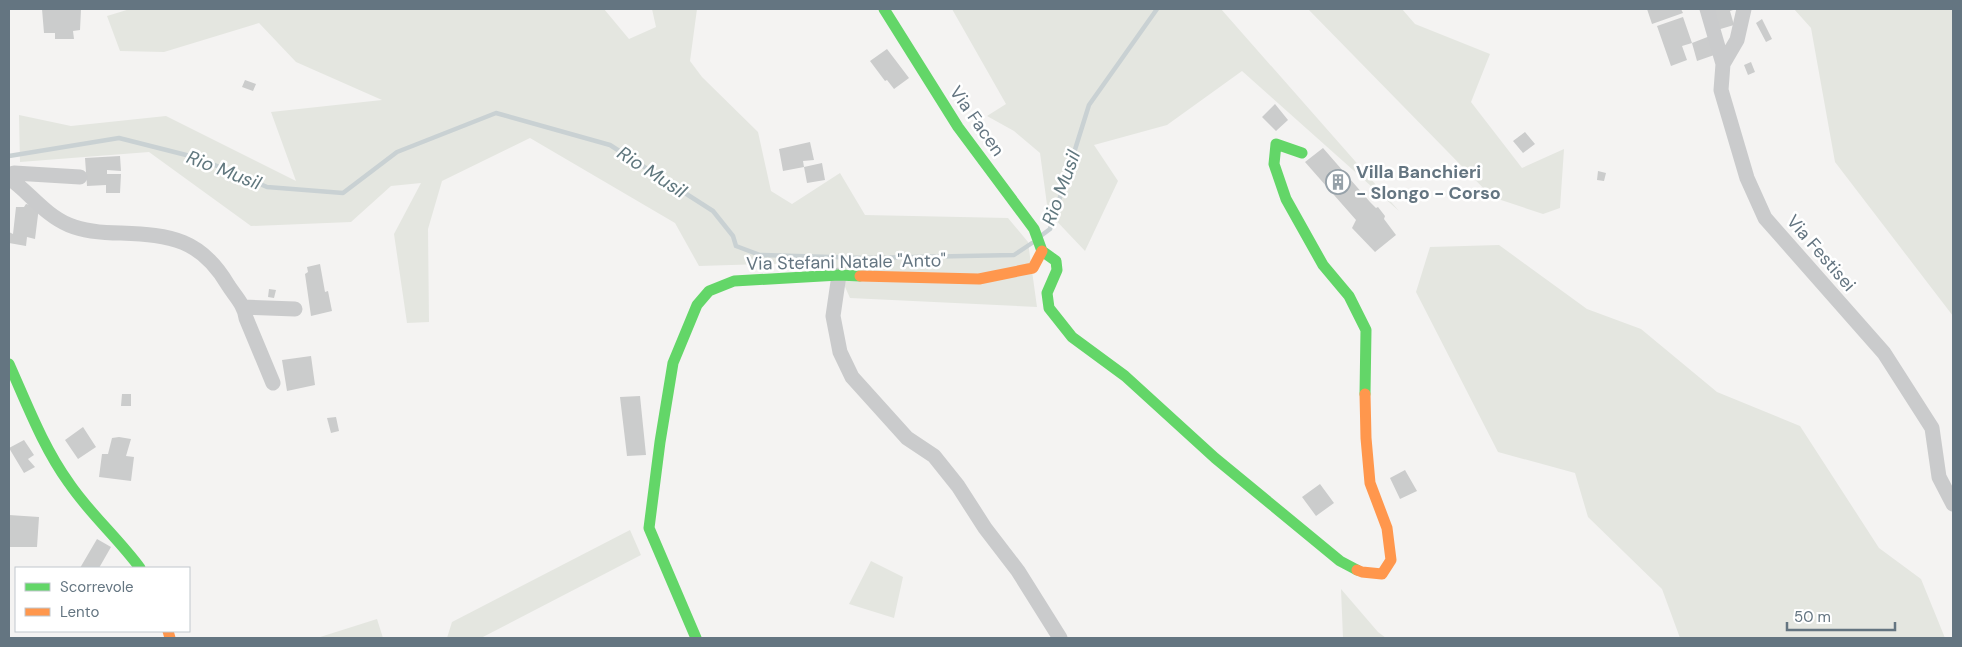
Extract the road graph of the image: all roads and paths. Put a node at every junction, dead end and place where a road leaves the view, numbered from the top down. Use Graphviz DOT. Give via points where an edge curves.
graph roads {
  1 [pos="884,9"];
  2 [pos="1707,9"];
  3 [pos="1744,9"];
  4 [pos="1723,64"];
  5 [pos="1302,153"];
  6 [pos="9,177"];
  7 [pos="80,177"];
  8 [pos="1042,251"];
  9 [pos="839,276"];
  10 [pos="244,307"];
  11 [pos="295,309"];
  12 [pos="9,364"];
  13 [pos="273,384"];
  14 [pos="1953,504"];
  15 [pos="139,567"];
  16 [pos="696,638"];
  17 [pos="1060,638"];
  1 -- 8 [label="street, Via Facen" via="958,127 1034,229"];
  2 -- 4 [label="street"];
  3 -- 4 [label="street, Via Festisei" via="1738,40"];
  4 -- 14 [label="street, Via Festisei" via="1721,90 1747,178 1765,218 1884,354 1932,428 1939,477"];
  5 -- 8 [label="street, Via Facen" via="1276,144 1274,164 1286,199 1366,330 1366,438 1370,483 1386,528 1391,560 1382,574 1362,572 1340,561 1215,458 1125,376 1072,337 1049,308 1047,294 1057,270 1056,261"];
  6 -- 7 [label="street" via="14,173"];
  6 -- 10 [label="street" via="55,218 70,225 95,232 168,237 189,244 220,270"];
  8 -- 9 [label="street, Via Stefani Natale \"Anto\"" via="1033,268 979,279"];
  9 -- 16 [label="street, Via Stefani Natale \"Anto\"" via="734,281 710,291 697,305 673,363 649,528"];
  9 -- 17 [label="street" via="834,316 840,352 852,377 907,438 934,456 958,486"];
  10 -- 11 [label="street"];
  10 -- 13 [label="street"];
  12 -- 15 [label="street" via="67,481"];
}
